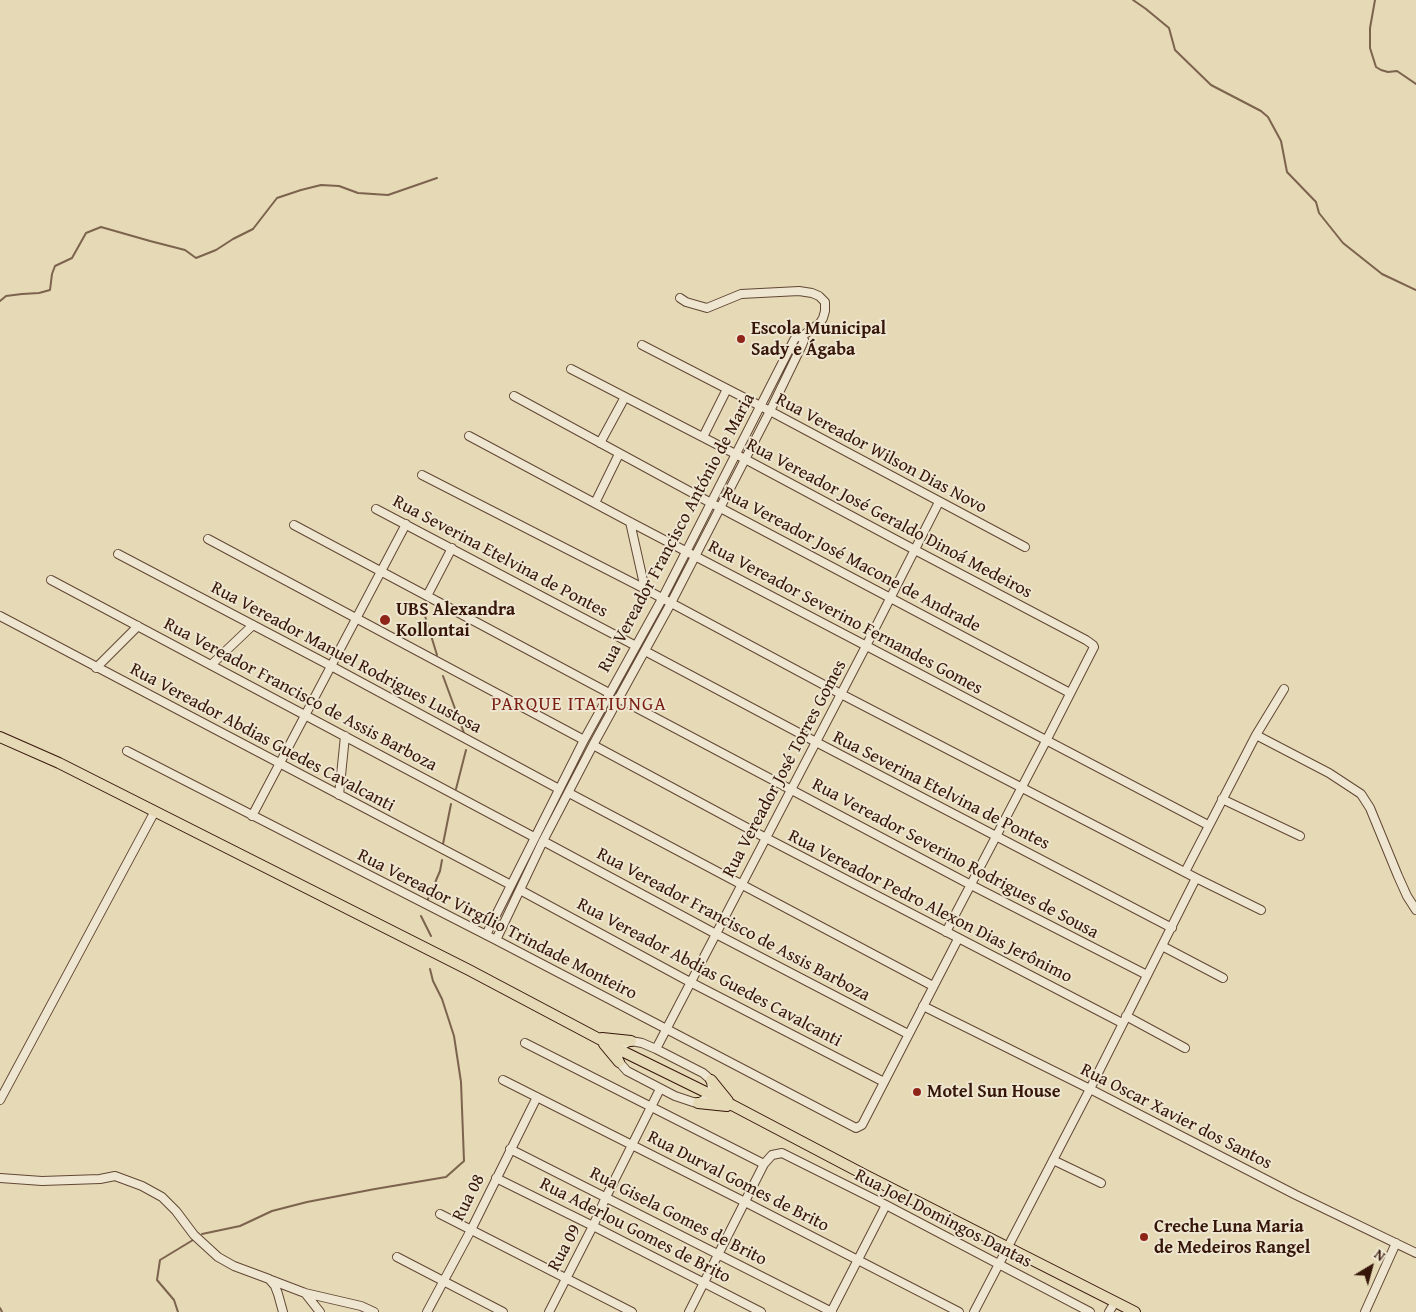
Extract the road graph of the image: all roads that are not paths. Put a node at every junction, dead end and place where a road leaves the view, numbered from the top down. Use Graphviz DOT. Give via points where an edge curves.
graph roads {
  1 [pos="680,298"];
  2 [pos="801,337"];
  3 [pos="642,345"];
  4 [pos="571,369"];
  5 [pos="727,389"];
  6 [pos="514,396"];
  7 [pos="625,397"];
  8 [pos="760,407"];
  9 [pos="770,411"];
  10 [pos="469,436"];
  11 [pos="703,437"];
  12 [pos="600,443"];
  13 [pos="619,454"];
  14 [pos="735,454"];
  15 [pos="745,459"];
  16 [pos="422,475"];
  17 [pos="940,502"];
  18 [pos="595,503"];
  19 [pos="710,503"];
  20 [pos="720,507"];
  21 [pos="376,509"];
  22 [pos="630,522"];
  23 [pos="406,524"];
  24 [pos="294,525"];
  25 [pos="208,539"];
  26 [pos="1025,547"];
  27 [pos="452,548"];
  28 [pos="916,550"];
  29 [pos="686,551"];
  30 [pos="118,554"];
  31 [pos="695,556"];
  32 [pos="381,571"];
  33 [pos="51,580"];
  34 [pos="645,589"];
  35 [pos="427,596"];
  36 [pos="890,598"];
  37 [pos="662,599"];
  38 [pos="671,603"];
  39 [pos="0,616"];
  40 [pos="355,619"];
  41 [pos="253,625"];
  42 [pos="138,626"];
  43 [pos="636,646"];
  44 [pos="866,646"];
  45 [pos="644,651"];
  46 [pos="211,665"];
  47 [pos="331,666"];
  48 [pos="96,668"];
  49 [pos="1284,689"];
  50 [pos="1070,693"];
  51 [pos="610,694"];
  52 [pos="841,694"];
  53 [pos="618,698"];
  54 [pos="306,715"];
  55 [pos="1256,735"];
  56 [pos="345,736"];
  57 [pos="0,737"];
  58 [pos="584,740"];
  59 [pos="1046,741"];
  60 [pos="816,742"];
  61 [pos="593,745"];
  62 [pos="127,751"];
  63 [pos="280,764"];
  64 [pos="1021,787"];
  65 [pos="559,789"];
  66 [pos="791,790"];
  67 [pos="569,793"];
  68 [pos="339,795"];
  69 [pos="1222,799"];
  70 [pos="155,811"];
  71 [pos="252,816"];
  72 [pos="1208,826"];
  73 [pos="996,836"];
  74 [pos="1300,836"];
  75 [pos="534,837"];
  76 [pos="766,838"];
  77 [pos="544,841"];
  78 [pos="1184,872"];
  79 [pos="1196,878"];
  80 [pos="511,885"];
  81 [pos="741,885"];
  82 [pos="971,885"];
  83 [pos="520,890"];
  84 [pos="1261,910"];
  85 [pos="1416,910"];
  86 [pos="1172,928"];
  87 [pos="946,932"];
  88 [pos="716,934"];
  89 [pos="486,935"];
  90 [pos="958,938"];
  91 [pos="496,940"];
  92 [pos="1162,946"];
  93 [pos="1147,976"];
  94 [pos="1223,978"];
  95 [pos="690,982"];
  96 [pos="933,986"];
  97 [pos="923,1006"];
  98 [pos="1124,1020"];
  99 [pos="666,1029"];
  100 [pos="908,1034"];
  101 [pos="599,1039"];
  102 [pos="631,1041"];
  103 [pos="525,1043"];
  104 [pos="1185,1048"];
  105 [pos="656,1049"];
  106 [pos="620,1050"];
  107 [pos="620,1062"];
  108 [pos="503,1080"];
  109 [pos="711,1080"];
  110 [pos="884,1082"];
  111 [pos="660,1089"];
  112 [pos="1090,1089"];
  113 [pos="710,1094"];
  114 [pos="537,1097"];
  115 [pos="0,1100"];
  116 [pos="698,1103"];
  117 [pos="734,1106"];
  118 [pos="651,1107"];
  119 [pos="632,1146"];
  120 [pos="510,1149"];
  121 [pos="1053,1160"];
  122 [pos="764,1164"];
  123 [pos="0,1178"];
  124 [pos="496,1178"];
  125 [pos="1101,1184"];
  126 [pos="606,1197"];
  127 [pos="745,1202"];
  128 [pos="886,1205"];
  129 [pos="440,1214"];
  130 [pos="593,1226"];
  131 [pos="470,1230"];
  132 [pos="1396,1243"];
  133 [pos="1008,1248"];
  134 [pos="1416,1253"];
  135 [pos="718,1255"];
  136 [pos="397,1257"];
  137 [pos="858,1260"];
  138 [pos="1000,1265"];
  139 [pos="269,1279"];
  140 [pos="566,1279"];
  141 [pos="443,1281"];
  142 [pos="704,1283"];
  143 [pos="305,1293"];
  144 [pos="1115,1302"];
  145 [pos="359,1309"];
  146 [pos="283,1312"];
  147 [pos="320,1312"];
  148 [pos="374,1312"];
  149 [pos="427,1312"];
  150 [pos="504,1312"];
  151 [pos="549,1312"];
  152 [pos="632,1312"];
  153 [pos="689,1312"];
  154 [pos="761,1312"];
  155 [pos="831,1312"];
  156 [pos="959,1312"];
  157 [pos="974,1312"];
  158 [pos="1090,1312"];
  159 [pos="1109,1312"];
  160 [pos="1135,1312"];
  161 [pos="1365,1312"];
  1 -- 2 [label="street, Rua Vereador Francisco António de Maria" via="707,308 740,294 812,293 824,302 824,318"];
  2 -- 8 [label="street, Rua Vereador Francisco António de Maria" via="794,340"];
  2 -- 9 [label="street" via="804,342"];
  3 -- 5 [label="street, Rua Vereador Wilson Dias Novo"];
  4 -- 7 [label="street, Rua Vereador José Geraldo Dinoá Medeiros"];
  5 -- 8 [label="street, Rua Vereador Wilson Dias Novo"];
  5 -- 11 [label="street"];
  6 -- 12 [label="street, Rua Vereador José Macone de Andrade"];
  7 -- 11 [label="street, Rua Vereador José Geraldo Dinoá Medeiros"];
  7 -- 12 [label="street"];
  8 -- 9 [label="street, Rua Vereador Wilson Dias Novo"];
  8 -- 14 [label="street, Rua Vereador Francisco António de Maria"];
  9 -- 15 [label="street"];
  9 -- 17 [label="street, Rua Vereador Wilson Dias Novo"];
  10 -- 18 [label="street, Rua Vereador Severino Fernandes Gomes"];
  11 -- 14 [label="street, Rua Vereador José Geraldo Dinoá Medeiros"];
  12 -- 13 [label="street, Rua Vereador José Macone de Andrade"];
  13 -- 18 [label="street"];
  13 -- 19 [label="street, Rua Vereador José Macone de Andrade"];
  14 -- 15 [label="street, Rua Vereador José Geraldo Dinoá Medeiros"];
  14 -- 19 [label="street, Rua Vereador Francisco António de Maria"];
  15 -- 20 [label="street"];
  15 -- 28 [label="street, Rua Vereador José Geraldo Dinoá Medeiros"];
  16 -- 34 [label="street"];
  17 -- 26 [label="street, Rua Vereador Wilson Dias Novo"];
  17 -- 28 [label="street, Rua Vereador José Torres Gomes"];
  18 -- 22 [label="street, Rua Vereador Severino Fernandes Gomes"];
  19 -- 20 [label="street, Rua Vereador José Macone de Andrade"];
  19 -- 29 [label="street, Rua Vereador Francisco António de Maria"];
  20 -- 31 [label="street"];
  20 -- 36 [label="street, Rua Vereador José Macone de Andrade"];
  21 -- 23 [label="street, Rua Severina Etelvina de Pontes"];
  22 -- 29 [label="street, Rua Vereador Severino Fernandes Gomes"];
  22 -- 34 [label="street"];
  23 -- 27 [label="street, Rua Severina Etelvina de Pontes"];
  23 -- 32 [label="street"];
  24 -- 32 [label="street"];
  25 -- 40 [label="street"];
  27 -- 35 [label="street"];
  27 -- 43 [label="street, Rua Severina Etelvina de Pontes"];
  28 -- 36 [label="street, Rua Vereador José Torres Gomes"];
  28 -- 50 [label="street, Rua Vereador José Geraldo Dinoá Medeiros" via="1093,644"];
  29 -- 31 [label="street, Rua Vereador Severino Fernandes Gomes"];
  29 -- 37 [label="street, Rua Vereador Francisco António de Maria"];
  30 -- 41 [label="street, Rua Vereador Manuel Rodrigues Lustosa"];
  31 -- 38 [label="street"];
  31 -- 44 [label="street, Rua Vereador Severino Fernandes Gomes"];
  32 -- 35 [label="street"];
  32 -- 40 [label="street"];
  33 -- 42 [label="street, Rua Vereador Francisco de Assis Barboza"];
  34 -- 37 [label="street"];
  35 -- 51 [label="street"];
  36 -- 44 [label="street, Rua Vereador José Torres Gomes"];
  36 -- 50 [label="street, Rua Vereador José Macone de Andrade"];
  37 -- 38 [label="street"];
  37 -- 43 [label="street, Rua Vereador Francisco António de Maria"];
  38 -- 45 [label="street"];
  38 -- 52 [label="street"];
  39 -- 48 [label="street, Rua Vereador Abdias Guedes Cavalcanti"];
  40 -- 47 [label="street"];
  40 -- 58 [label="street"];
  41 -- 46 [label="street"];
  41 -- 47 [label="street, Rua Vereador Manuel Rodrigues Lustosa"];
  42 -- 46 [label="street, Rua Vereador Francisco de Assis Barboza"];
  42 -- 48 [label="street"];
  43 -- 51 [label="street, Rua Vereador Francisco António de Maria"];
  44 -- 52 [label="street, Rua Vereador José Torres Gomes"];
  44 -- 59 [label="street, Rua Vereador Severino Fernandes Gomes"];
  45 -- 53 [label="street"];
  45 -- 60 [label="street, Rua Severina Etelvina de Pontes"];
  46 -- 54 [label="street, Rua Vereador Francisco de Assis Barboza"];
  47 -- 54 [label="street"];
  47 -- 65 [label="street, Rua Vereador Manuel Rodrigues Lustosa"];
  48 -- 63 [label="street, Rua Vereador Abdias Guedes Cavalcanti"];
  49 -- 55 [label="street"];
  50 -- 59 [label="street"];
  51 -- 58 [label="street, Rua Vereador Francisco António de Maria"];
  52 -- 60 [label="street, Rua Vereador José Torres Gomes"];
  52 -- 64 [label="street"];
  53 -- 61 [label="street"];
  53 -- 66 [label="street, Rua Vereador Severino Rodrigues de Sousa"];
  54 -- 56 [label="street, Rua Vereador Francisco de Assis Barboza"];
  54 -- 63 [label="street"];
  55 -- 69 [label="street"];
  55 -- 85 [label="street" via="1361,794"];
  56 -- 68 [label="street"];
  56 -- 75 [label="street, Rua Vereador Francisco de Assis Barboza"];
  57 -- 70 [label="main road"];
  58 -- 65 [label="street, Rua Vereador Francisco António de Maria"];
  59 -- 64 [label="street"];
  59 -- 72 [label="street, Rua Vereador Severino Fernandes Gomes"];
  60 -- 66 [label="street, Rua Vereador José Torres Gomes"];
  60 -- 73 [label="street, Rua Severina Etelvina de Pontes"];
  61 -- 67 [label="street"];
  61 -- 76 [label="street, Rua Vereador Pedro Alexon Dias Jerônimo"];
  62 -- 71 [label="street, Rua Vereador Virgílio Trindade Monteiro"];
  63 -- 68 [label="street, Rua Vereador Abdias Guedes Cavalcanti"];
  63 -- 71 [label="street"];
  64 -- 73 [label="street"];
  64 -- 78 [label="street"];
  65 -- 75 [label="street, Rua Vereador Francisco António de Maria"];
  66 -- 76 [label="street, Rua Vereador José Torres Gomes"];
  66 -- 82 [label="street, Rua Vereador Severino Rodrigues de Sousa"];
  67 -- 77 [label="street"];
  67 -- 81 [label="street"];
  68 -- 80 [label="street, Rua Vereador Abdias Guedes Cavalcanti"];
  69 -- 72 [label="street"];
  69 -- 74 [label="street"];
  70 -- 101 [label="main road"];
  70 -- 115 [label="street"];
  71 -- 89 [label="street, Rua Vereador Virgílio Trindade Monteiro"];
  72 -- 78 [label="street"];
  73 -- 82 [label="street"];
  73 -- 86 [label="street, Rua Severina Etelvina de Pontes"];
  75 -- 80 [label="street, Rua Vereador Francisco António de Maria"];
  76 -- 81 [label="street, Rua Vereador José Torres Gomes"];
  76 -- 87 [label="street, Rua Vereador Pedro Alexon Dias Jerônimo"];
  77 -- 83 [label="street"];
  77 -- 88 [label="street, Rua Vereador Francisco de Assis Barboza"];
  78 -- 79 [label="street"];
  79 -- 84 [label="street"];
  79 -- 86 [label="street"];
  80 -- 89 [label="street, Rua Vereador Francisco António de Maria"];
  81 -- 88 [label="street, Rua Vereador José Torres Gomes"];
  81 -- 96 [label="street"];
  82 -- 87 [label="street"];
  82 -- 93 [label="street, Rua Vereador Severino Rodrigues de Sousa"];
  83 -- 91 [label="street"];
  83 -- 95 [label="street, Rua Vereador Abdias Guedes Cavalcanti"];
  86 -- 92 [label="street"];
  87 -- 90 [label="street, Rua Vereador Pedro Alexon Dias Jerônimo"];
  88 -- 95 [label="street, Rua Vereador José Torres Gomes"];
  88 -- 100 [label="street, Rua Vereador Francisco de Assis Barboza"];
  89 -- 91 [label="street, Rua Vereador Virgílio Trindade Monteiro"];
  90 -- 96 [label="street"];
  90 -- 98 [label="street, Rua Vereador Pedro Alexon Dias Jerônimo"];
  91 -- 99 [label="street, Rua Vereador Virgílio Trindade Monteiro"];
  92 -- 93 [label="street"];
  92 -- 94 [label="street"];
  93 -- 98 [label="street"];
  95 -- 99 [label="street, Rua Vereador José Torres Gomes"];
  95 -- 110 [label="street, Rua Vereador Abdias Guedes Cavalcanti"];
  96 -- 97 [label="street"];
  97 -- 100 [label="street"];
  97 -- 112 [label="street, Rua Oscar Xavier dos Santos"];
  98 -- 104 [label="street, Rua Vereador Pedro Alexon Dias Jerônimo"];
  98 -- 112 [label="street"];
  99 -- 105 [label="street, Rua Vereador José Torres Gomes"];
  99 -- 110 [label="street, Rua Vereador Virgílio Trindade Monteiro" via="856,1128 862,1125"];
  100 -- 110 [label="street"];
  101 -- 102 [label="main road"];
  101 -- 106 [label="main road"];
  101 -- 107 [label="main road"];
  102 -- 105 [label="street"];
  102 -- 106 [label="street"];
  103 -- 118 [label="street"];
  105 -- 109 [label="street"];
  106 -- 107 [label="street"];
  106 -- 113 [label="main road"];
  107 -- 111 [label="street" via="627,1071"];
  108 -- 114 [label="street, Rua Durval Gomes de Brito"];
  109 -- 113 [label="street"];
  109 -- 117 [label="main road"];
  111 -- 116 [label="street"];
  111 -- 118 [label="street, Rua 09"];
  112 -- 121 [label="street"];
  112 -- 132 [label="street, Rua Oscar Xavier dos Santos"];
  113 -- 116 [label="street"];
  113 -- 117 [label="main road"];
  114 -- 119 [label="street, Rua Durval Gomes de Brito"];
  114 -- 120 [label="street, Rua 08"];
  116 -- 117 [label="main road"];
  117 -- 133 [label="main road"];
  118 -- 119 [label="street, Rua 09"];
  118 -- 122 [label="street"];
  119 -- 126 [label="street, Rua 09"];
  119 -- 127 [label="street, Rua Durval Gomes de Brito"];
  120 -- 124 [label="street, Rua 08"];
  120 -- 126 [label="street, Rua Gisela Gomes de Brito"];
  121 -- 125 [label="street"];
  121 -- 133 [label="street"];
  122 -- 127 [label="street"];
  122 -- 128 [label="street, Rua Joel Domingos Dantas" via="772,1155 782,1153"];
  123 -- 139 [label="street" via="42,1182 115,1176 136,1183 162,1197 194,1235 218,1257"];
  124 -- 130 [label="street, Rua Aderlou Gomes de Brito"];
  124 -- 131 [label="street, Rua 08"];
  126 -- 130 [label="street, Rua 09"];
  126 -- 135 [label="street, Rua Gisela Gomes de Brito"];
  127 -- 135 [label="street"];
  127 -- 137 [label="street, Rua Durval Gomes de Brito"];
  128 -- 137 [label="street"];
  128 -- 138 [label="street, Rua Joel Domingos Dantas"];
  129 -- 131 [label="street"];
  130 -- 140 [label="street, Rua 09"];
  130 -- 142 [label="street, Rua Aderlou Gomes de Brito"];
  131 -- 140 [label="street"];
  131 -- 141 [label="street, Rua 08"];
  132 -- 134 [label="street, Rua Oscar Xavier dos Santos"];
  132 -- 161 [label="street"];
  133 -- 138 [label="street"];
  133 -- 144 [label="main road"];
  135 -- 142 [label="street"];
  135 -- 155 [label="street, Rua Gisela Gomes de Brito"];
  136 -- 141 [label="street"];
  137 -- 155 [label="street"];
  137 -- 156 [label="street, Rua Durval Gomes de Brito"];
  138 -- 157 [label="street"];
  138 -- 158 [label="street, Rua Joel Domingos Dantas"];
  139 -- 143 [label="street"];
  139 -- 146 [label="street" via="275,1286"];
  140 -- 151 [label="street, Rua 09"];
  140 -- 152 [label="street"];
  141 -- 149 [label="street, Rua 08"];
  141 -- 150 [label="street"];
  142 -- 153 [label="street"];
  142 -- 154 [label="street, Rua Aderlou Gomes de Brito"];
  143 -- 145 [label="street"];
  143 -- 147 [label="street"];
  144 -- 159 [label="street"];
  144 -- 160 [label="main road"];
  145 -- 148 [label="street"];
}
